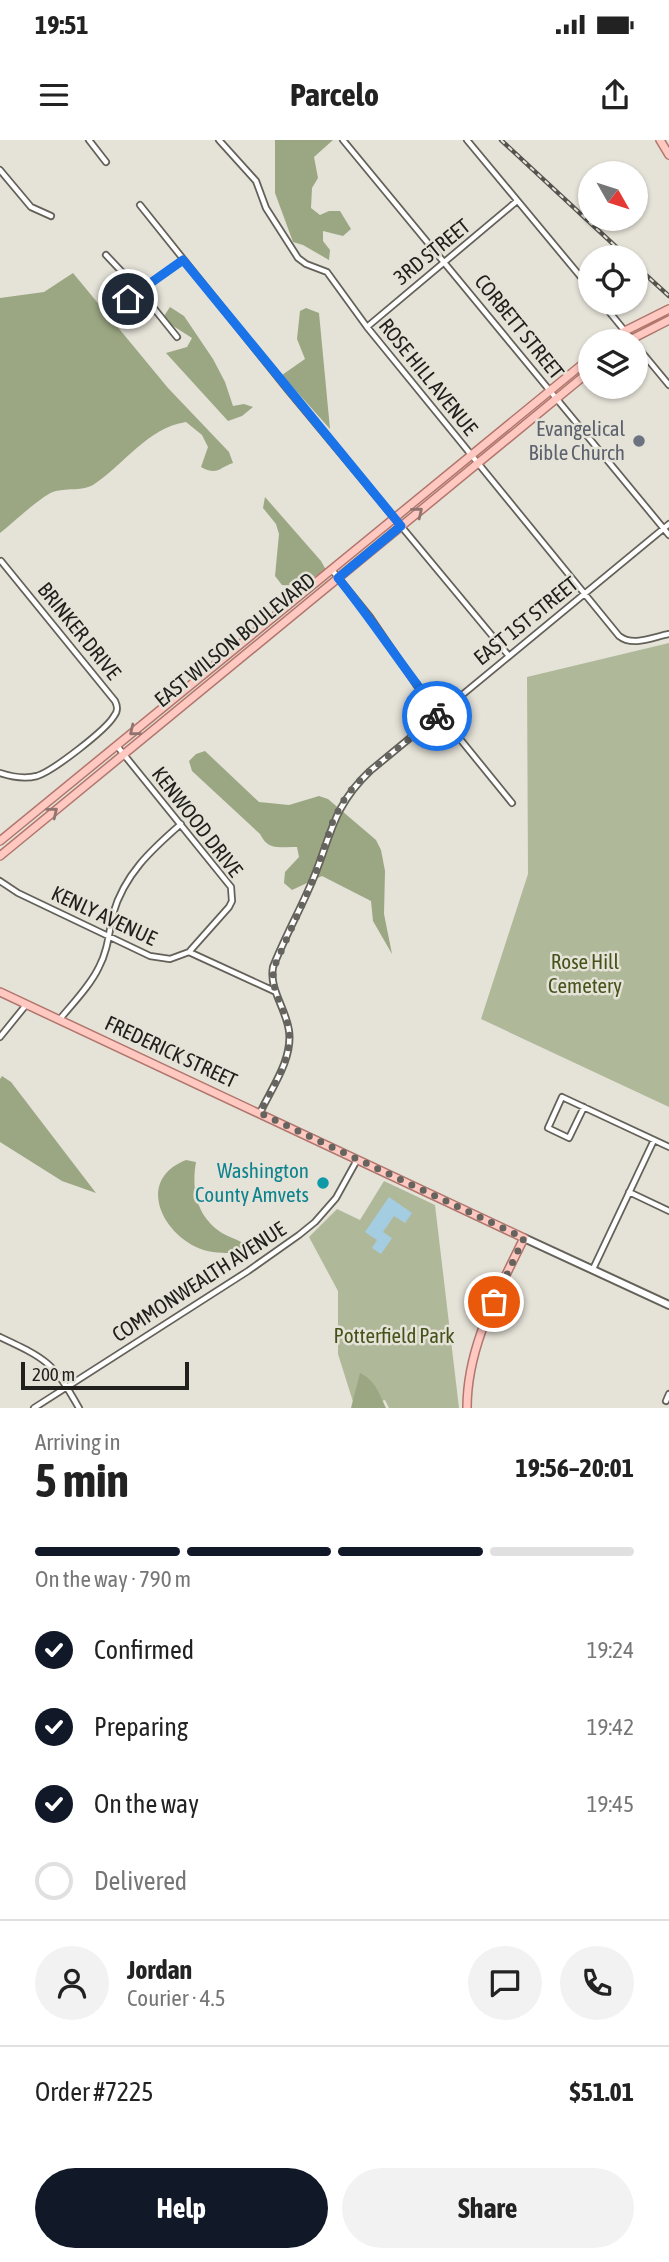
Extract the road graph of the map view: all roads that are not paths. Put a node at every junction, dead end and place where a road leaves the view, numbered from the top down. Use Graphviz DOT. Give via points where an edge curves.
graph roads {
  1 [pos="89,140"];
  2 [pos="219,140"];
  3 [pos="343,140"];
  4 [pos="467,140"];
  5 [pos="660,140"];
  6 [pos="669,155"];
  7 [pos="106,162"];
  8 [pos="0,170"];
  9 [pos="517,201"];
  10 [pos="140,205"];
  11 [pos="51,216"];
  12 [pos="106,255"];
  13 [pos="183,260"];
  14 [pos="445,262"];
  15 [pos="578,274"];
  16 [pos="140,291"];
  17 [pos="128,299"];
  18 [pos="669,309"];
  19 [pos="612,315"];
  20 [pos="669,320"];
  21 [pos="367,327"];
  22 [pos="623,329"];
  23 [pos="629,329"];
  24 [pos="648,332"];
  25 [pos="177,337"];
  26 [pos="648,360"];
  27 [pos="578,368"];
  28 [pos="578,381"];
  29 [pos="669,385"];
  30 [pos="550,390"];
  31 [pos="556,398"];
  32 [pos="471,456"];
  33 [pos="477,464"];
  34 [pos="395,518"];
  35 [pos="669,524"];
  36 [pos="401,526"];
  37 [pos="664,528"];
  38 [pos="669,535"];
  39 [pos="1,561"];
  40 [pos="332,569"];
  41 [pos="338,578"];
  42 [pos="585,593"];
  43 [pos="669,634"];
  44 [pos="509,656"];
  45 [pos="439,713"];
  46 [pos="117,746"];
  47 [pos="123,754"];
  48 [pos="0,773"];
  49 [pos="512,803"];
  50 [pos="181,824"];
  51 [pos="0,841"];
  52 [pos="0,856"];
  53 [pos="0,881"];
  54 [pos="109,936"];
  55 [pos="189,952"];
  56 [pos="0,992"];
  57 [pos="275,992"];
  58 [pos="27,1004"];
  59 [pos="60,1019"];
  60 [pos="0,1037"];
  61 [pos="584,1107"];
  62 [pos="260,1113"];
  63 [pos="654,1140"];
  64 [pos="669,1147"];
  65 [pos="358,1159"];
  66 [pos="629,1192"];
  67 [pos="669,1211"];
  68 [pos="524,1238"];
  69 [pos="593,1269"];
  70 [pos="669,1305"];
  71 [pos="0,1337"];
  72 [pos="67,1387"];
  73 [pos="669,1394"];
  74 [pos="666,1401"];
  75 [pos="34,1408"];
  76 [pos="79,1408"];
  77 [pos="467,1408"];
  1 -- 7 [label="street"];
  2 -- 21 [label="street, ROSE HILL AVENUE" via="256,181 266,208 298,258 327,271"];
  3 -- 14 [label="street, CORBETT STREET"];
  4 -- 9 [label="street"];
  5 -- 6 [label="main road"];
  8 -- 11 [label="street" via="31,207"];
  9 -- 14 [label="street, 3RD STREET"];
  9 -- 15 [label="street"];
  10 -- 13 [label="street"];
  12 -- 16 [label="street"];
  13 -- 16 [label="street"];
  13 -- 34 [label="street"];
  14 -- 21 [label="street, 3RD STREET"];
  14 -- 30 [label="street, CORBETT STREET"];
  16 -- 17 [label="street"];
  16 -- 25 [label="street"];
  18 -- 23 [label="main road"];
  19 -- 22 [label="street"];
  20 -- 24 [label="main road"];
  21 -- 32 [label="street, ROSE HILL AVENUE"];
  26 -- 29 [label="street"];
  27 -- 30 [label="main road, EAST WILSON BOULEVARD"];
  28 -- 31 [label="main road, EAST WILSON BOULEVARD"];
  30 -- 31 [label="street, CORBETT STREET"];
  30 -- 32 [label="main road, EAST WILSON BOULEVARD"];
  31 -- 33 [label="main road, EAST WILSON BOULEVARD"];
  31 -- 37 [label="street, CORBETT STREET"];
  32 -- 33 [label="street, ROSE HILL AVENUE"];
  32 -- 34 [label="main road, EAST WILSON BOULEVARD"];
  36 -- 33 [label="main road, EAST WILSON BOULEVARD, one-way"];
  33 -- 42 [label="street, ROSE HILL AVENUE"];
  34 -- 36 [label="street"];
  34 -- 40 [label="main road, EAST WILSON BOULEVARD"];
  35 -- 37 [label="street, EAST 1ST STREET"];
  36 -- 41 [label="main road, EAST WILSON BOULEVARD"];
  36 -- 44 [label="street"];
  37 -- 38 [label="street, CORBETT STREET"];
  37 -- 42 [label="street, EAST 1ST STREET"];
  39 -- 48 [label="street, BRINKER DRIVE" via="117,706 103,729 47,772 26,777"];
  40 -- 41 [label="street"];
  40 -- 46 [label="main road, EAST WILSON BOULEVARD, one-way"];
  41 -- 45 [label="street"];
  41 -- 47 [label="main road, EAST WILSON BOULEVARD"];
  42 -- 43 [label="street, ROSE HILL AVENUE" via="619,636 631,642"];
  42 -- 44 [label="street, EAST 1ST STREET"];
  44 -- 45 [label="street, EAST 1ST STREET"];
  45 -- 49 [label="street"];
  45 -- 57 [label="street, EAST 1ST STREET" via="370,771 344,800 274,967"];
  46 -- 47 [label="street, KENWOOD DRIVE"];
  46 -- 51 [label="main road, EAST WILSON BOULEVARD"];
  47 -- 50 [label="street, KENWOOD DRIVE"];
  52 -- 47 [label="main road, EAST WILSON BOULEVARD, one-way"];
  50 -- 54 [label="street" via="132,873 119,898"];
  50 -- 55 [label="street, KENWOOD DRIVE" via="227,880 232,894 229,907"];
  53 -- 54 [label="street, KENLY AVENUE"];
  54 -- 55 [label="street, KENLY AVENUE" via="162,959"];
  54 -- 59 [label="street" via="96,973"];
  55 -- 57 [label="street"];
  56 -- 58 [label="main road, FREDERICK STREET"];
  57 -- 62 [label="street, EAST 1ST STREET" via="287,1022 289,1045"];
  58 -- 59 [label="main road, FREDERICK STREET"];
  58 -- 60 [label="street"];
  59 -- 62 [label="main road, FREDERICK STREET"];
  61 -- 61 [label="street" via="569,1138 548,1128 562,1097"];
  61 -- 63 [label="street"];
  62 -- 65 [label="main road, FREDERICK STREET"];
  63 -- 64 [label="street"];
  63 -- 66 [label="street"];
  65 -- 68 [label="main road, FREDERICK STREET"];
  65 -- 72 [label="street, COMMONWEALTH AVENUE" via="336,1198 299,1235"];
  66 -- 67 [label="street"];
  66 -- 69 [label="street"];
  68 -- 69 [label="main road, FREDERICK STREET"];
  68 -- 77 [label="main road" via="476,1346"];
  69 -- 70 [label="main road, FREDERICK STREET"];
  71 -- 72 [label="street" via="48,1362"];
  72 -- 75 [label="street, COMMONWEALTH AVENUE"];
  72 -- 76 [label="street"];
  73 -- 74 [label="street"];
}
